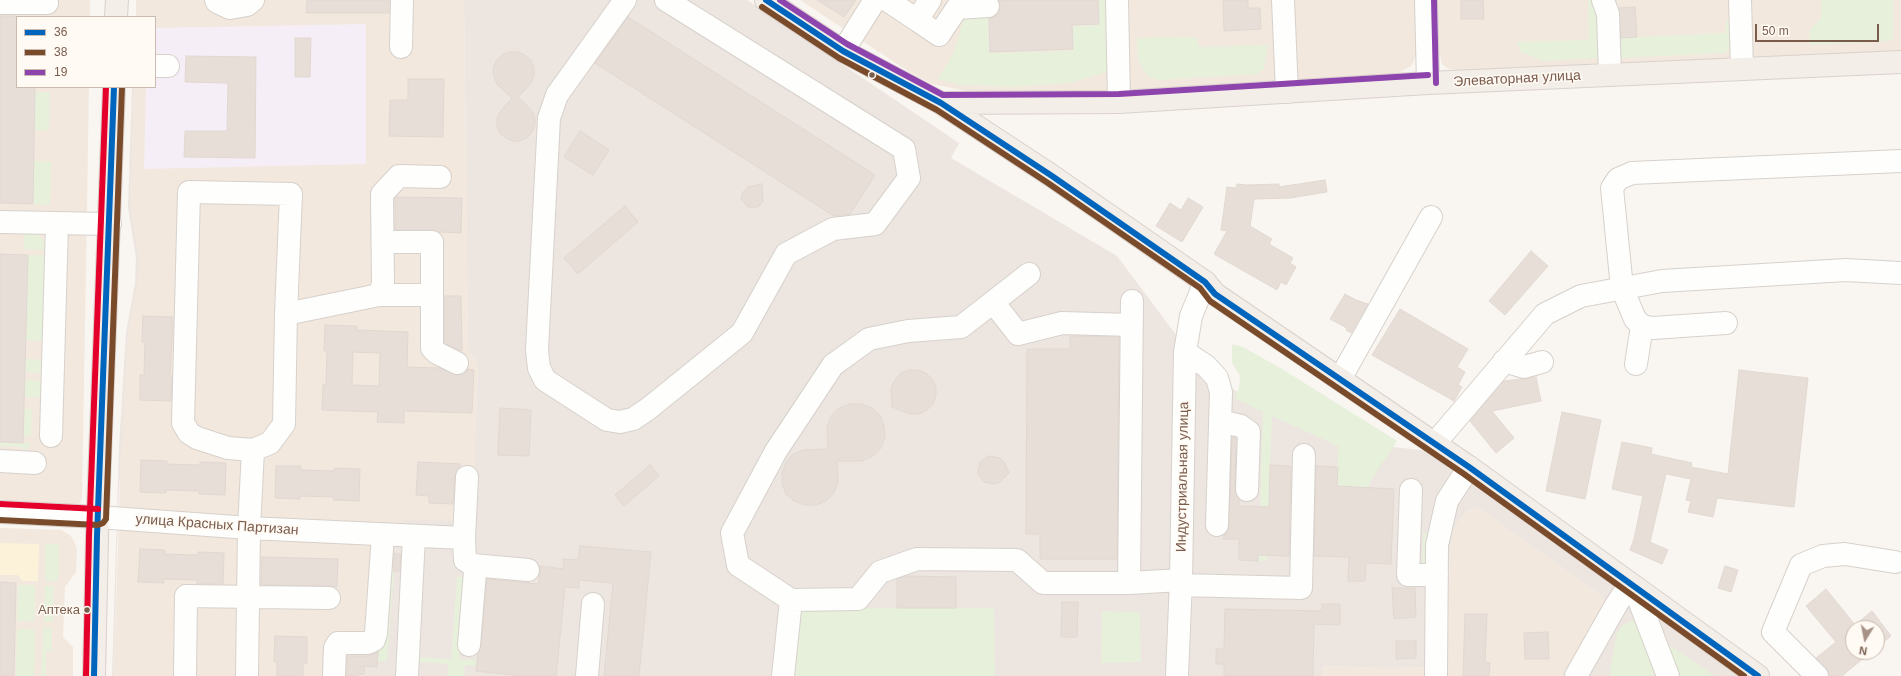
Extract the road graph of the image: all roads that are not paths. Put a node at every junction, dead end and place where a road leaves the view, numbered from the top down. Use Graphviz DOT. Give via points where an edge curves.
graph roads {
  1 [pos="117,0"];
  2 [pos="216,0"];
  3 [pos="253,0"];
  4 [pos="402,0"];
  5 [pos="624,0"];
  6 [pos="666,0"];
  7 [pos="766,0"];
  8 [pos="875,0"];
  9 [pos="888,0"];
  10 [pos="930,0"];
  11 [pos="1116,0"];
  12 [pos="1283,0"];
  13 [pos="1426,0"];
  14 [pos="1603,0"];
  15 [pos="1740,0"];
  16 [pos="0,3"];
  17 [pos="47,3"];
  18 [pos="988,6"];
  19 [pos="116,16"];
  20 [pos="917,20"];
  21 [pos="401,47"];
  22 [pos="843,51"];
  23 [pos="1901,62"];
  24 [pos="1742,68"];
  25 [pos="1610,75"];
  26 [pos="1428,83"];
  27 [pos="114,88"];
  28 [pos="1287,92"];
  29 [pos="1120,102"];
  30 [pos="942,103"];
  31 [pos="1901,161"];
  32 [pos="440,177"];
  33 [pos="1431,217"];
  34 [pos="0,222"];
  35 [pos="57,223"];
  36 [pos="110,224"];
  37 [pos="383,242"];
  38 [pos="1901,273"];
  39 [pos="1029,274"];
  40 [pos="1205,282"];
  41 [pos="1622,288"];
  42 [pos="379,295"];
  43 [pos="432,295"];
  44 [pos="1132,301"];
  45 [pos="993,302"];
  46 [pos="286,314"];
  47 [pos="1726,323"];
  48 [pos="1132,325"];
  49 [pos="1642,326"];
  50 [pos="1185,352"];
  51 [pos="1504,361"];
  52 [pos="1542,362"];
  53 [pos="457,363"];
  54 [pos="1636,364"];
  55 [pos="1340,379"];
  56 [pos="1220,422"];
  57 [pos="51,436"];
  58 [pos="1435,443"];
  59 [pos="252,450"];
  60 [pos="1304,455"];
  61 [pos="0,462"];
  62 [pos="35,463"];
  63 [pos="1469,467"];
  64 [pos="467,477"];
  65 [pos="1247,490"];
  66 [pos="1411,490"];
  67 [pos="0,512"];
  68 [pos="1410,516"];
  69 [pos="98,517"];
  70 [pos="1442,518"];
  71 [pos="1217,525"];
  72 [pos="249,528"];
  73 [pos="383,535"];
  74 [pos="424,536"];
  75 [pos="464,538"];
  76 [pos="1895,562"];
  77 [pos="473,565"];
  78 [pos="528,570"];
  79 [pos="1437,575"];
  80 [pos="1129,583"];
  81 [pos="1181,583"];
  82 [pos="1632,585"];
  83 [pos="248,597"];
  84 [pos="329,598"];
  85 [pos="791,600"];
  86 [pos="593,604"];
  87 [pos="469,645"];
  88 [pos="585,675"];
  89 [pos="94,676"];
  90 [pos="185,676"];
  91 [pos="247,676"];
  92 [pos="334,676"];
  93 [pos="407,676"];
  94 [pos="783,676"];
  95 [pos="1177,676"];
  96 [pos="1436,676"];
  97 [pos="1576,676"];
  98 [pos="1668,676"];
  99 [pos="1758,676"];
  100 [pos="1817,676"];
  1 -- 19 [label="main road"];
  2 -- 3 [label="street" via="230,8 247,5"];
  4 -- 21 [label="street"];
  5 -- 6 [label="street" via="557,95 549,118 537,350 539,368 545,380 607,420 620,422 633,419 742,333 786,254 833,229 875,224 909,178 904,149"];
  7 -- 22 [label="main road"];
  8 -- 22 [label="street"];
  9 -- 20 [label="street"];
  10 -- 20 [label="street"];
  11 -- 29 [label="street"];
  12 -- 28 [label="street"];
  13 -- 26 [label="street"];
  14 -- 25 [label="street" via="1608,14"];
  15 -- 24 [label="street"];
  16 -- 17 [label="street"];
  18 -- 20 [label="street" via="957,8 939,35"];
  22 -- 30 [label="main road"];
  23 -- 24 [label="main road, Элеваторная улица"];
  24 -- 25 [label="main road, Элеваторная улица"];
  25 -- 26 [label="main road, Элеваторная улица"];
  26 -- 28 [label="main road, Элеваторная улица"];
  27 -- 36 [label="main road"];
  28 -- 29 [label="main road, Элеваторная улица"];
  29 -- 30 [label="main road, Элеваторная улица"];
  30 -- 40 [label="main road"];
  31 -- 41 [label="street" via="1632,173 1618,179 1612,188"];
  32 -- 37 [label="street" via="399,176 382,194"];
  33 -- 55 [label="street"];
  34 -- 35 [label="street"];
  35 -- 36 [label="street"];
  35 -- 57 [label="street"];
  36 -- 69 [label="main road"];
  37 -- 42 [label="street" via="383,284"];
  37 -- 43 [label="street" via="432,242"];
  38 -- 41 [label="street" via="1839,270 1662,281"];
  39 -- 45 [label="street"];
  40 -- 50 [label="street, Индустриальная улица" via="1191,316"];
  40 -- 55 [label="main road" via="1215,294"];
  41 -- 49 [label="street" via="1635,319"];
  41 -- 51 [label="street" via="1581,296 1545,314"];
  42 -- 43 [label="street"];
  42 -- 46 [label="street"];
  43 -- 53 [label="street" via="432,348"];
  44 -- 48 [label="street"];
  45 -- 48 [label="street" via="1018,334 1062,323"];
  45 -- 85 [label="street" via="961,327 908,331 869,339 833,365 776,451 732,533 738,565"];
  46 -- 59 [label="street" via="284,424 270,442"];
  46 -- 59 [label="street" via="291,194 189,192 183,423 189,433 197,438 228,448"];
  47 -- 49 [label="street" via="1653,328"];
  48 -- 80 [label="street"];
  49 -- 54 [label="street"];
  50 -- 56 [label="street" via="1206,366 1217,378 1221,392"];
  50 -- 81 [label="street, Индустриальная улица"];
  51 -- 52 [label="street" via="1524,367"];
  51 -- 58 [label="street"];
  55 -- 58 [label="main road"];
  56 -- 65 [label="street" via="1241,426 1249,432"];
  56 -- 71 [label="street"];
  58 -- 63 [label="main road"];
  59 -- 72 [label="street"];
  60 -- 81 [label="street" via="1301,588"];
  61 -- 62 [label="street"];
  63 -- 70 [label="street" via="1447,501"];
  63 -- 82 [label="main road"];
  64 -- 75 [label="street"];
  66 -- 68 [label="street"];
  67 -- 69 [label="street, улица Красных Партизан"];
  68 -- 70 [label="street"];
  68 -- 79 [label="street" via="1408,575"];
  69 -- 72 [label="street, улица Красных Партизан"];
  69 -- 89 [label="main road"];
  70 -- 79 [label="street" via="1437,545"];
  72 -- 73 [label="street, улица Красных Партизан"];
  72 -- 83 [label="street"];
  73 -- 74 [label="street, улица Красных Партизан"];
  73 -- 92 [label="street" via="374,640 338,643 335,648"];
  74 -- 75 [label="street, улица Красных Партизан"];
  74 -- 93 [label="street"];
  75 -- 77 [label="street" via="465,560"];
  76 -- 100 [label="street" via="1845,554 1823,556 1801,565 1773,632"];
  77 -- 78 [label="street"];
  77 -- 87 [label="street" via="475,572"];
  79 -- 96 [label="street"];
  80 -- 81 [label="street"];
  80 -- 85 [label="street" via="1043,583 1017,560 917,559 880,572 858,599"];
  81 -- 95 [label="street, Индустриальная улица"];
  82 -- 97 [label="street" via="1616,605"];
  82 -- 98 [label="street"];
  82 -- 99 [label="main road"];
  83 -- 84 [label="street"];
  83 -- 90 [label="street" via="186,596"];
  83 -- 91 [label="street"];
  85 -- 94 [label="street"];
  86 -- 88 [label="street"];
}
